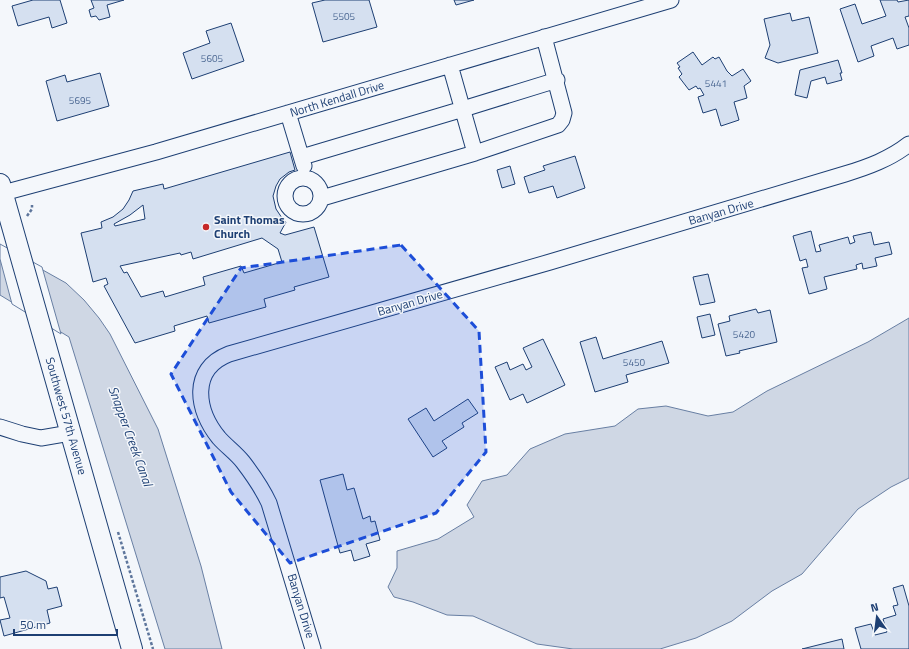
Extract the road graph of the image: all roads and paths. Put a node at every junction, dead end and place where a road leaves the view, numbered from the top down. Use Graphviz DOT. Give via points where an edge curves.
graph roads {
  1 [pos="670,0"];
  2 [pos="544,37"];
  3 [pos="450,65"];
  4 [pos="557,80"];
  5 [pos="463,110"];
  6 [pos="288,113"];
  7 [pos="909,144"];
  8 [pos="475,153"];
  9 [pos="302,157"];
  10 [pos="308,178"];
  11 [pos="1,189"];
  12 [pos="322,198"];
  13 [pos="0,426"];
  14 [pos="70,432"];
  15 [pos="132,649"];
  16 [pos="313,649"];
  1 -- 2 [label="street, North Kendall Drive"];
  2 -- 3 [label="street, North Kendall Drive"];
  2 -- 4 [label="street"];
  3 -- 5 [label="street"];
  3 -- 6 [label="street, North Kendall Drive"];
  4 -- 5 [label="street"];
  4 -- 8 [label="street" via="564,113 558,125"];
  5 -- 8 [label="street"];
  5 -- 9 [label="street"];
  6 -- 9 [label="street"];
  6 -- 11 [label="street, North Kendall Drive" via="156,152"];
  7 -- 16 [label="street, Banyan Drive" via="888,158 845,174 230,354 215,362 203,378 202,405 219,438 242,460 265,495"];
  8 -- 12 [label="street"];
  9 -- 10 [label="street"];
  10 -- 12 [label="street" via="317,183"];
  10 -- 12 [label="street" via="290,183 285,195 288,207 299,214 311,213"];
  11 -- 14 [label="main road, Southwest 57th Avenue"];
  13 -- 14 [label="street" via="41,438"];
  14 -- 15 [label="main road, Southwest 57th Avenue"];
}
